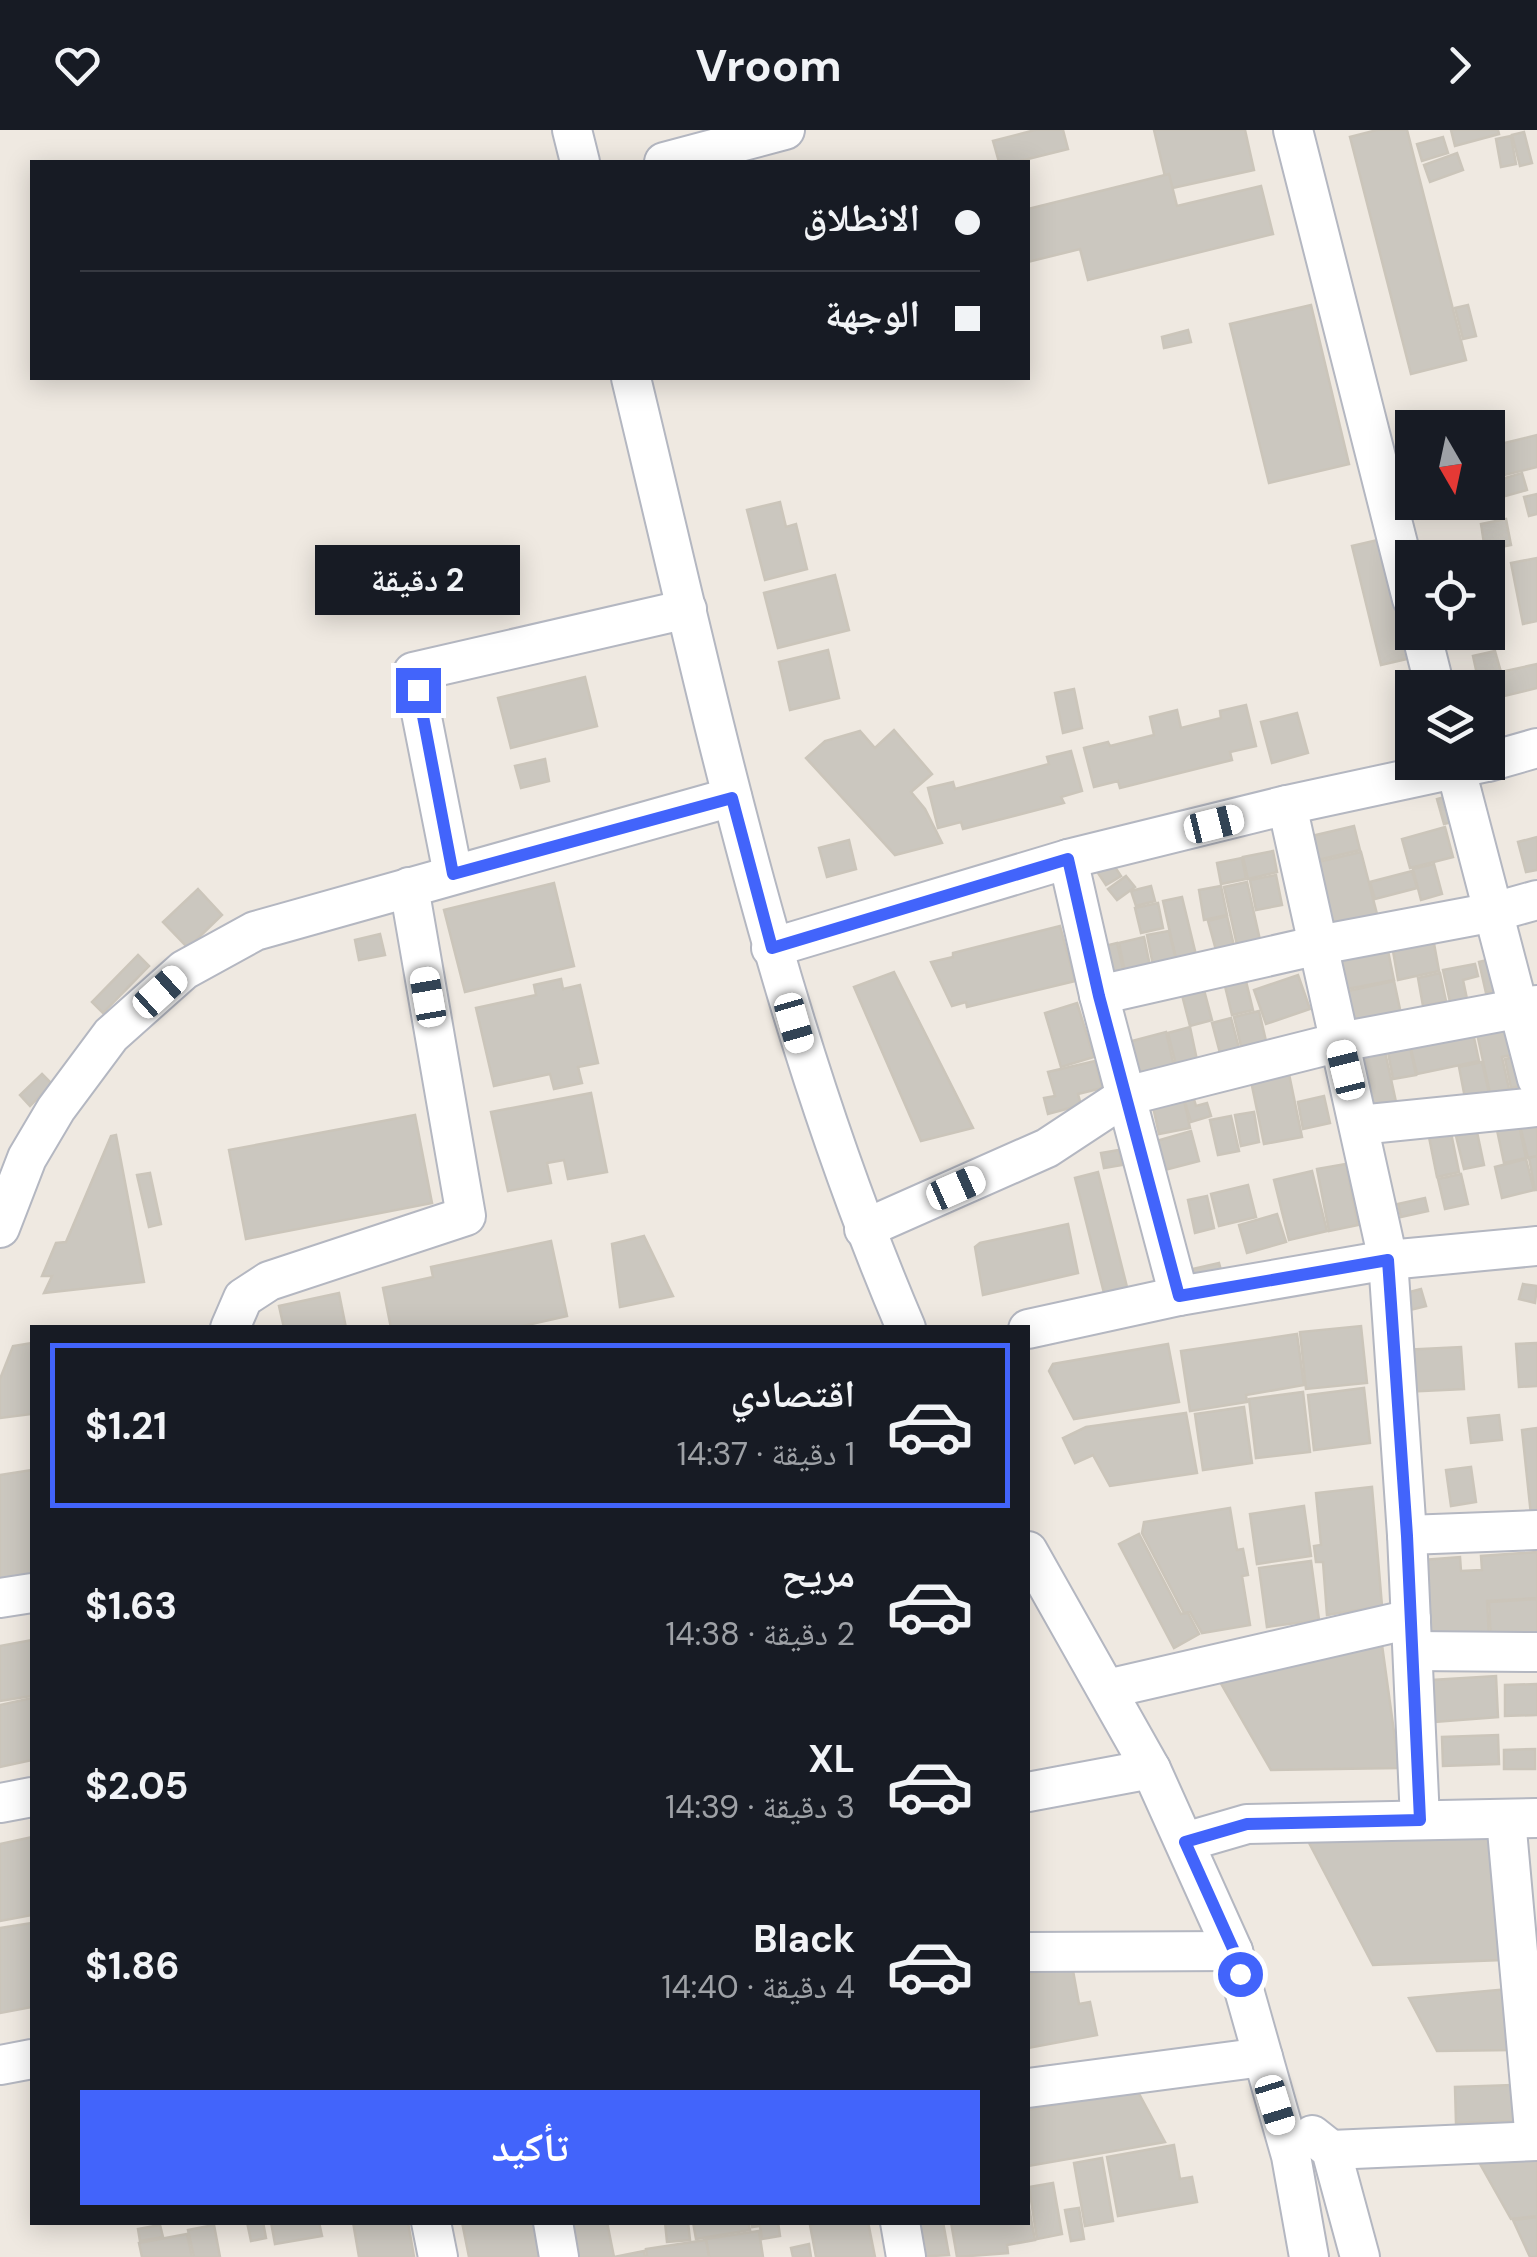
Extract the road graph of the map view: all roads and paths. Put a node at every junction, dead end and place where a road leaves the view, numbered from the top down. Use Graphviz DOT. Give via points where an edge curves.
graph roads {
  1 [pos="572,130"];
  2 [pos="785,130"];
  3 [pos="1293,130"];
  4 [pos="580,160"];
  5 [pos="672,160"];
  6 [pos="631,380"];
  7 [pos="1397,540"];
  8 [pos="687,609"];
  9 [pos="1537,748"];
  10 [pos="1505,756"];
  11 [pos="1404,780"];
  12 [pos="1473,780"];
  13 [pos="732,798"];
  14 [pos="1287,806"];
  15 [pos="1068,859"];
  16 [pos="453,874"];
  17 [pos="409,887"];
  18 [pos="1537,900"];
  19 [pos="1494,912"];
  20 [pos="1319,945"];
  21 [pos="772,948"];
  22 [pos="1099,996"];
  23 [pos="1528,1008"];
  24 [pos="1340,1042"];
  25 [pos="1537,1079"];
  26 [pos="1126,1096"];
  27 [pos="1537,1107"];
  28 [pos="1359,1126"];
  29 [pos="0,1228"];
  30 [pos="864,1229"];
  31 [pos="1537,1246"];
  32 [pos="1388,1260"];
  33 [pos="1179,1296"];
  34 [pos="231,1325"];
  35 [pos="905,1325"];
  36 [pos="1030,1330"];
  37 [pos="1537,1530"];
  38 [pos="1407,1536"];
  39 [pos="1030,1554"];
  40 [pos="30,1592"];
  41 [pos="0,1598"];
  42 [pos="1412,1635"];
  43 [pos="1537,1652"];
  44 [pos="1107,1689"];
  45 [pos="1151,1769"];
  46 [pos="1030,1792"];
  47 [pos="30,1798"];
  48 [pos="0,1804"];
  49 [pos="1521,1818"];
  50 [pos="1420,1820"];
  51 [pos="1185,1842"];
  52 [pos="1234,1951"];
  53 [pos="1030,1952"];
  54 [pos="1530,1981"];
  55 [pos="1264,2057"];
  56 [pos="30,2059"];
  57 [pos="0,2065"];
  58 [pos="1030,2088"];
  59 [pos="1275,2105"];
  60 [pos="1536,2142"];
  61 [pos="1331,2150"];
  62 [pos="433,2225"];
  63 [pos="554,2225"];
  64 [pos="901,2225"];
  65 [pos="1302,2248"];
  66 [pos="438,2257"];
  67 [pos="559,2257"];
  68 [pos="906,2257"];
  69 [pos="1360,2257"];
  1 -- 4 [label="street"];
  2 -- 5 [label="street"];
  3 -- 7 [label="street"];
  6 -- 8 [label="street"];
  8 -- 13 [label="street"];
  8 -- 16 [label="street" via="413,672"];
  9 -- 10 [label="street"];
  11 -- 14 [label="street"];
  12 -- 19 [label="street"];
  13 -- 16 [label="street"];
  13 -- 21 [label="street"];
  14 -- 15 [label="street"];
  14 -- 20 [label="street"];
  15 -- 21 [label="street"];
  15 -- 22 [label="street"];
  16 -- 17 [label="street"];
  17 -- 29 [label="street" via="255,931 184,970 111,1035 56,1110 27,1158"];
  17 -- 34 [label="street" via="466,1216 269,1282 243,1298"];
  18 -- 19 [label="street"];
  19 -- 20 [label="street"];
  19 -- 23 [label="street"];
  20 -- 22 [label="street"];
  20 -- 24 [label="street"];
  21 -- 30 [label="street"];
  22 -- 26 [label="street"];
  23 -- 24 [label="street"];
  23 -- 25 [label="street"];
  24 -- 26 [label="street"];
  24 -- 28 [label="street"];
  26 -- 30 [label="street" via="1047,1148"];
  26 -- 33 [label="street"];
  27 -- 28 [label="street"];
  28 -- 32 [label="street"];
  30 -- 35 [label="street"];
  31 -- 32 [label="street"];
  32 -- 33 [label="street"];
  32 -- 38 [label="street"];
  33 -- 36 [label="street"];
  37 -- 38 [label="street"];
  38 -- 42 [label="street"];
  39 -- 44 [label="street"];
  40 -- 41 [label="street"];
  42 -- 43 [label="street"];
  42 -- 44 [label="street"];
  42 -- 50 [label="street"];
  44 -- 45 [label="street"];
  45 -- 46 [label="street"];
  45 -- 51 [label="street"];
  47 -- 48 [label="street"];
  49 -- 50 [label="street"];
  49 -- 54 [label="street"];
  50 -- 51 [label="street" via="1247,1824"];
  51 -- 52 [label="street"];
  52 -- 53 [label="street"];
  52 -- 55 [label="street"];
  54 -- 60 [label="street"];
  55 -- 58 [label="street"];
  55 -- 59 [label="street"];
  56 -- 57 [label="street"];
  59 -- 61 [label="street"];
  59 -- 65 [label="street" via="1291,2156"];
  60 -- 61 [label="street"];
  61 -- 69 [label="street"];
  62 -- 66 [label="street"];
  63 -- 67 [label="street"];
  64 -- 68 [label="street"];
}
